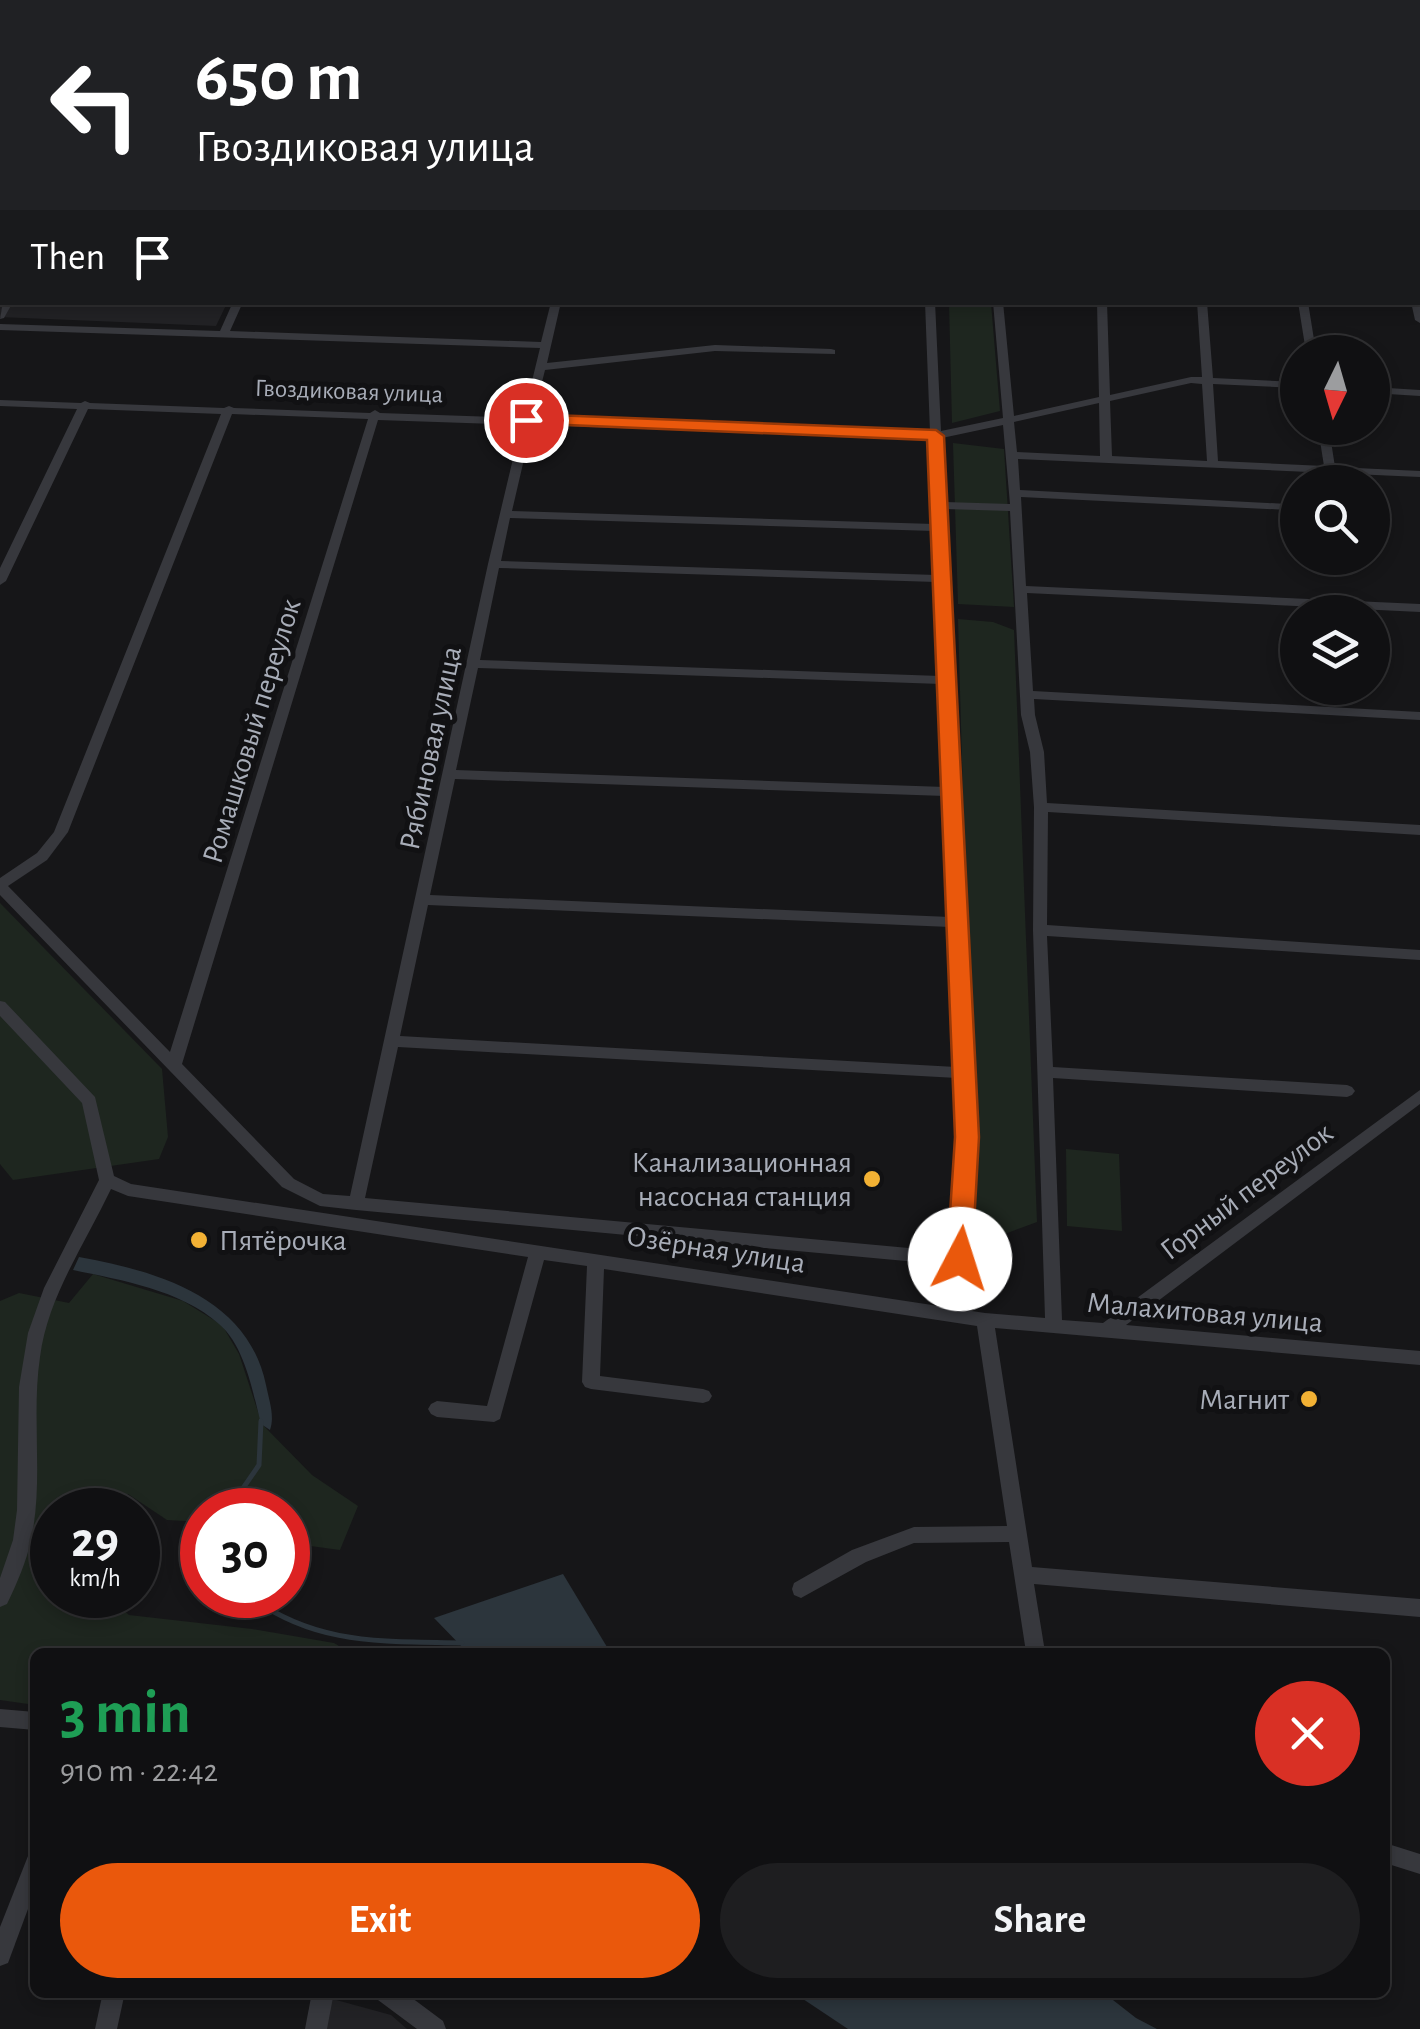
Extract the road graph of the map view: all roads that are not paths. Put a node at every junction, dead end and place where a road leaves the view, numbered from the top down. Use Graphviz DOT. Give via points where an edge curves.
graph roads {
  1 [pos="237,305"];
  2 [pos="555,305"];
  3 [pos="930,305"];
  4 [pos="998,305"];
  5 [pos="1102,305"];
  6 [pos="1202,305"];
  7 [pos="1304,305"];
  8 [pos="0,327"];
  9 [pos="223,335"];
  10 [pos="1309,335"];
  11 [pos="545,345"];
  12 [pos="831,352"];
  13 [pos="541,366"];
  14 [pos="1209,380"];
  15 [pos="1280,384"];
  16 [pos="1390,391"];
  17 [pos="1420,392"];
  18 [pos="1102,401"];
  19 [pos="0,403"];
  20 [pos="85,404"];
  21 [pos="229,409"];
  22 [pos="375,413"];
  23 [pos="1010,419"];
  24 [pos="526,420"];
  25 [pos="936,436"];
  26 [pos="1012,455"];
  27 [pos="1106,458"];
  28 [pos="1213,464"];
  29 [pos="1280,467"];
  30 [pos="1390,473"];
  31 [pos="1420,474"];
  32 [pos="1016,493"];
  33 [pos="939,506"];
  34 [pos="1280,507"];
  35 [pos="1016,508"];
  36 [pos="505,514"];
  37 [pos="940,528"];
  38 [pos="494,564"];
  39 [pos="942,579"];
  40 [pos="0,581"];
  41 [pos="1021,589"];
  42 [pos="1420,608"];
  43 [pos="472,664"];
  44 [pos="948,680"];
  45 [pos="1029,695"];
  46 [pos="1420,716"];
  47 [pos="450,774"];
  48 [pos="953,792"];
  49 [pos="1041,808"];
  50 [pos="1420,830"];
  51 [pos="0,885"];
  52 [pos="423,900"];
  53 [pos="958,922"];
  54 [pos="1040,930"];
  55 [pos="1420,956"];
  56 [pos="0,1006"];
  57 [pos="391,1040"];
  58 [pos="174,1064"];
  59 [pos="1047,1072"];
  60 [pos="964,1073"];
  61 [pos="1346,1092"];
  62 [pos="1420,1096"];
  63 [pos="107,1180"];
  64 [pos="356,1204"];
  65 [pos="538,1252"];
  66 [pos="596,1261"];
  67 [pos="985,1320"];
  68 [pos="1054,1326"];
  69 [pos="1106,1331"];
  70 [pos="1420,1358"];
  71 [pos="702,1396"];
  72 [pos="437,1409"];
  73 [pos="1019,1534"];
  74 [pos="1025,1575"];
  75 [pos="801,1589"];
  76 [pos="0,1598"];
  77 [pos="1420,1608"];
  78 [pos="1034,1648"];
  79 [pos="0,1718"];
  80 [pos="30,1721"];
  81 [pos="1390,1855"];
  82 [pos="1420,1864"];
  83 [pos="30,1876"];
  84 [pos="0,1955"];
  85 [pos="113,1998"];
  86 [pos="322,1998"];
  87 [pos="394,1998"];
  88 [pos="106,2029"];
  89 [pos="316,2029"];
  90 [pos="435,2029"];
  1 -- 9 [label="street"];
  2 -- 11 [label="street, Рябиновая улица"];
  3 -- 25 [label="street"];
  4 -- 23 [label="street"];
  5 -- 18 [label="street"];
  6 -- 14 [label="street"];
  7 -- 10 [label="street"];
  8 -- 9 [label="street"];
  9 -- 11 [label="street"];
  11 -- 13 [label="street, Рябиновая улица"];
  12 -- 13 [label="street" via="715,348"];
  13 -- 24 [label="street, Рябиновая улица"];
  14 -- 15 [label="street, Гвоздиковая улица"];
  14 -- 18 [label="street, Гвоздиковая улица"];
  14 -- 28 [label="street"];
  16 -- 17 [label="street"];
  18 -- 23 [label="street, Гвоздиковая улица"];
  18 -- 27 [label="street"];
  19 -- 20 [label="street, Гвоздиковая улица"];
  20 -- 21 [label="street, Гвоздиковая улица"];
  20 -- 40 [label="street"];
  21 -- 22 [label="street, Гвоздиковая улица"];
  21 -- 51 [label="street" via="61,832 52,848"];
  22 -- 24 [label="street, Гвоздиковая улица"];
  22 -- 58 [label="street, Ромашковый переулок"];
  23 -- 25 [label="street, Гвоздиковая улица"];
  23 -- 26 [label="street"];
  24 -- 25 [label="street, Гвоздиковая улица"];
  24 -- 36 [label="street, Рябиновая улица"];
  25 -- 33 [label="street"];
  26 -- 27 [label="street"];
  26 -- 32 [label="street"];
  27 -- 28 [label="street"];
  28 -- 29 [label="street"];
  30 -- 31 [label="street"];
  32 -- 34 [label="street"];
  32 -- 35 [label="street"];
  33 -- 35 [label="street"];
  33 -- 37 [label="street"];
  35 -- 41 [label="street"];
  36 -- 37 [label="street"];
  36 -- 38 [label="street, Рябиновая улица"];
  37 -- 39 [label="street"];
  38 -- 39 [label="street"];
  38 -- 43 [label="street, Рябиновая улица"];
  39 -- 44 [label="street"];
  41 -- 42 [label="street"];
  41 -- 45 [label="street"];
  43 -- 44 [label="street"];
  43 -- 47 [label="street, Рябиновая улица"];
  44 -- 48 [label="street"];
  45 -- 46 [label="street"];
  45 -- 49 [label="street"];
  47 -- 48 [label="street"];
  47 -- 52 [label="street, Рябиновая улица"];
  48 -- 53 [label="street"];
  49 -- 50 [label="street"];
  49 -- 54 [label="street"];
  51 -- 58 [label="street"];
  52 -- 53 [label="street"];
  52 -- 57 [label="street, Рябиновая улица"];
  53 -- 60 [label="street"];
  54 -- 55 [label="street"];
  54 -- 59 [label="street"];
  56 -- 63 [label="street" via="89,1101"];
  57 -- 60 [label="street"];
  57 -- 64 [label="street, Рябиновая улица"];
  58 -- 64 [label="street" via="288,1183 320,1200"];
  59 -- 61 [label="street"];
  59 -- 68 [label="street"];
  60 -- 64 [label="street" via="960,1259"];
  62 -- 69 [label="street, Горный переулок"];
  63 -- 65 [label="street, Озёрная улица" via="128,1190"];
  63 -- 76 [label="street" via="57,1280 31,1356 28,1510"];
  65 -- 66 [label="street, Озёрная улица"];
  65 -- 72 [label="street" via="494,1414"];
  66 -- 67 [label="street, Озёрная улица"];
  66 -- 71 [label="street" via="591,1382"];
  67 -- 68 [label="street, Малахитовая улица"];
  67 -- 73 [label="street"];
  68 -- 69 [label="street, Малахитовая улица"];
  69 -- 70 [label="street, Малахитовая улица"];
  73 -- 74 [label="street"];
  73 -- 75 [label="street" via="914,1534"];
  74 -- 77 [label="street"];
  74 -- 78 [label="street"];
  79 -- 80 [label="street"];
  81 -- 82 [label="street"];
  83 -- 84 [label="street"];
  85 -- 88 [label="street"];
  86 -- 89 [label="street"];
  87 -- 90 [label="street"];
}
